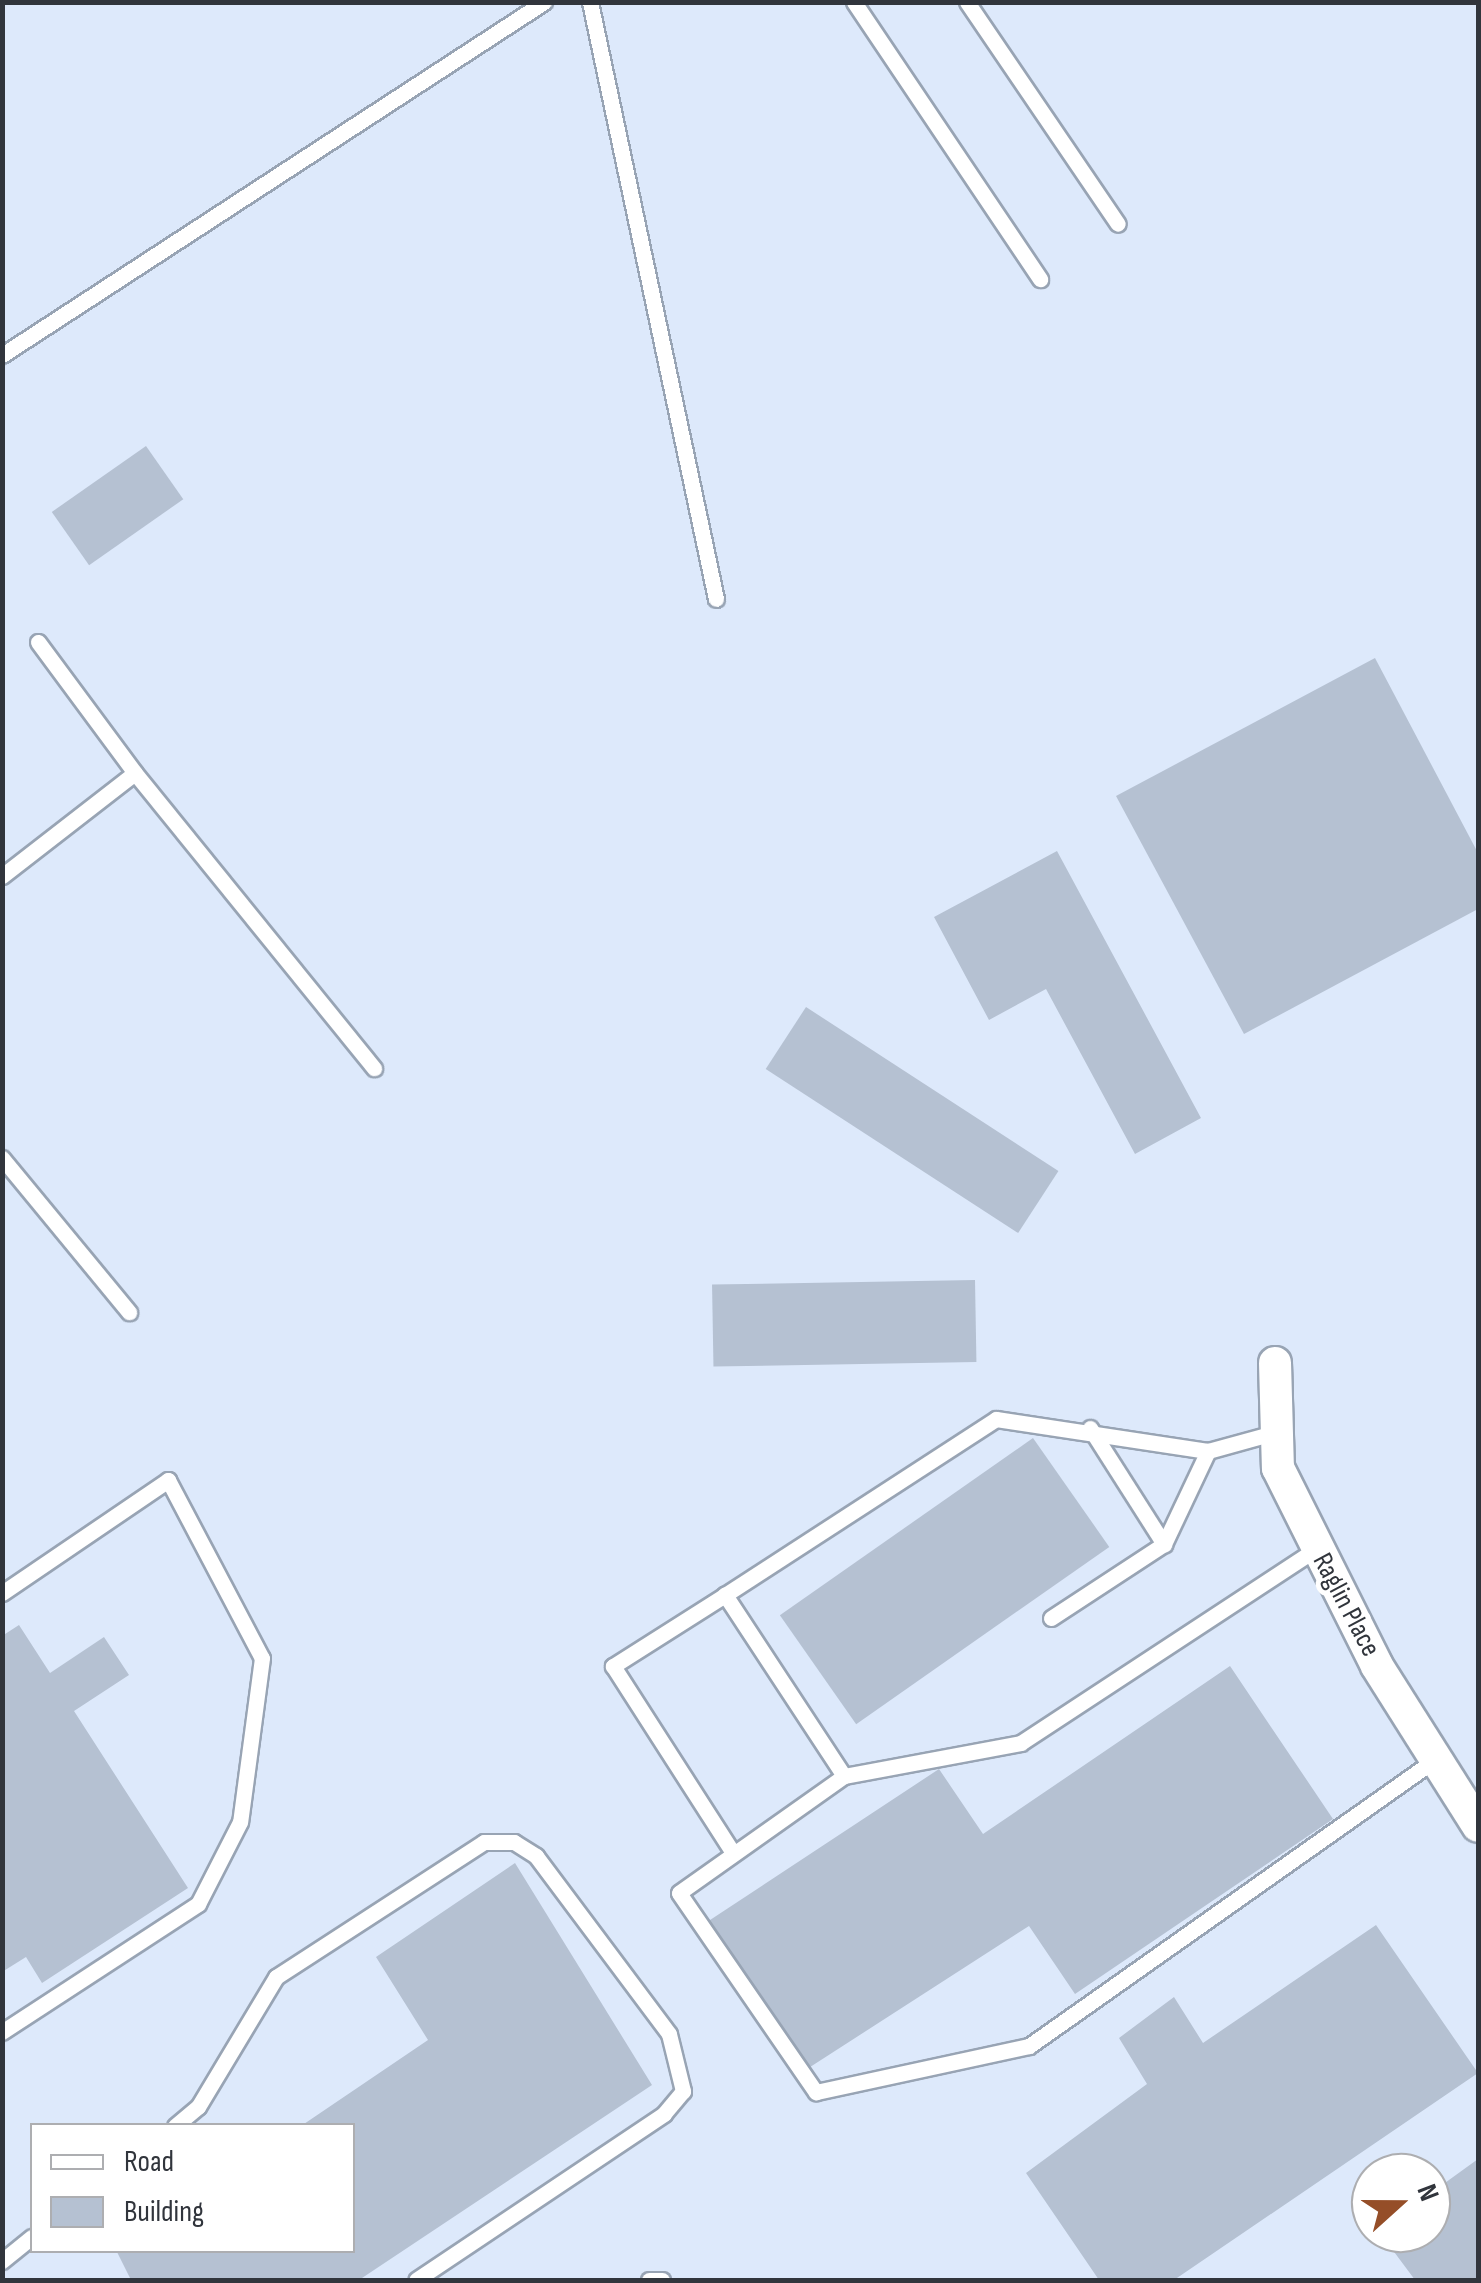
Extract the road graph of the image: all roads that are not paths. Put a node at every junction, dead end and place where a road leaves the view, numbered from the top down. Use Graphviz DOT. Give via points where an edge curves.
graph roads {
  1 [pos="544,2"];
  2 [pos="590,2"];
  3 [pos="854,2"];
  4 [pos="967,2"];
  5 [pos="1118,224"];
  6 [pos="1040,279"];
  7 [pos="2,354"];
  8 [pos="716,600"];
  9 [pos="38,642"];
  10 [pos="134,772"];
  11 [pos="2,876"];
  12 [pos="374,1068"];
  13 [pos="2,1158"];
  14 [pos="130,1312"];
  15 [pos="1275,1363"];
  16 [pos="1090,1428"];
  17 [pos="1277,1432"];
  18 [pos="1208,1451"];
  19 [pos="1164,1544"];
  20 [pos="1316,1549"];
  21 [pos="2,1593"];
  22 [pos="724,1595"];
  23 [pos="1051,1618"];
  24 [pos="1436,1759"];
  25 [pos="844,1776"];
  26 [pos="1478,1826"];
  27 [pos="733,1853"];
  28 [pos="2,2032"];
  29 [pos="179,2123"];
  30 [pos="30,2239"];
  31 [pos="2,2260"];
  32 [pos="416,2280"];
  33 [pos="649,2280"];
  34 [pos="662,2280"];
  1 -- 7 [label="lane"];
  2 -- 8 [label="lane"];
  3 -- 6 [label="lane"];
  4 -- 5 [label="lane"];
  9 -- 10 [label="lane"];
  10 -- 11 [label="lane"];
  10 -- 12 [label="lane"];
  13 -- 14 [label="lane"];
  15 -- 17 [label="street, Raglin Place"];
  16 -- 18 [label="lane"];
  16 -- 19 [label="lane"];
  16 -- 22 [label="lane" via="996,1420"];
  17 -- 18 [label="lane"];
  17 -- 20 [label="street, Raglin Place" via="1278,1468"];
  18 -- 19 [label="lane"];
  19 -- 23 [label="lane"];
  20 -- 24 [label="street, Raglin Place"];
  20 -- 25 [label="lane" via="1021,1743"];
  21 -- 28 [label="lane" via="168,1480 262,1658 240,1822 198,1904"];
  22 -- 25 [label="lane"];
  22 -- 27 [label="lane" via="613,1666"];
  24 -- 26 [label="street, Raglin Place"];
  24 -- 27 [label="lane" via="1029,2046 816,2092 679,1893"];
  25 -- 27 [label="lane"];
  29 -- 32 [label="lane" via="198,2107 276,1978 484,1842 514,1842 536,1856 669,2034 683,2091 664,2114"];
  30 -- 31 [label="lane"];
  33 -- 34 [label="lane"];
}
